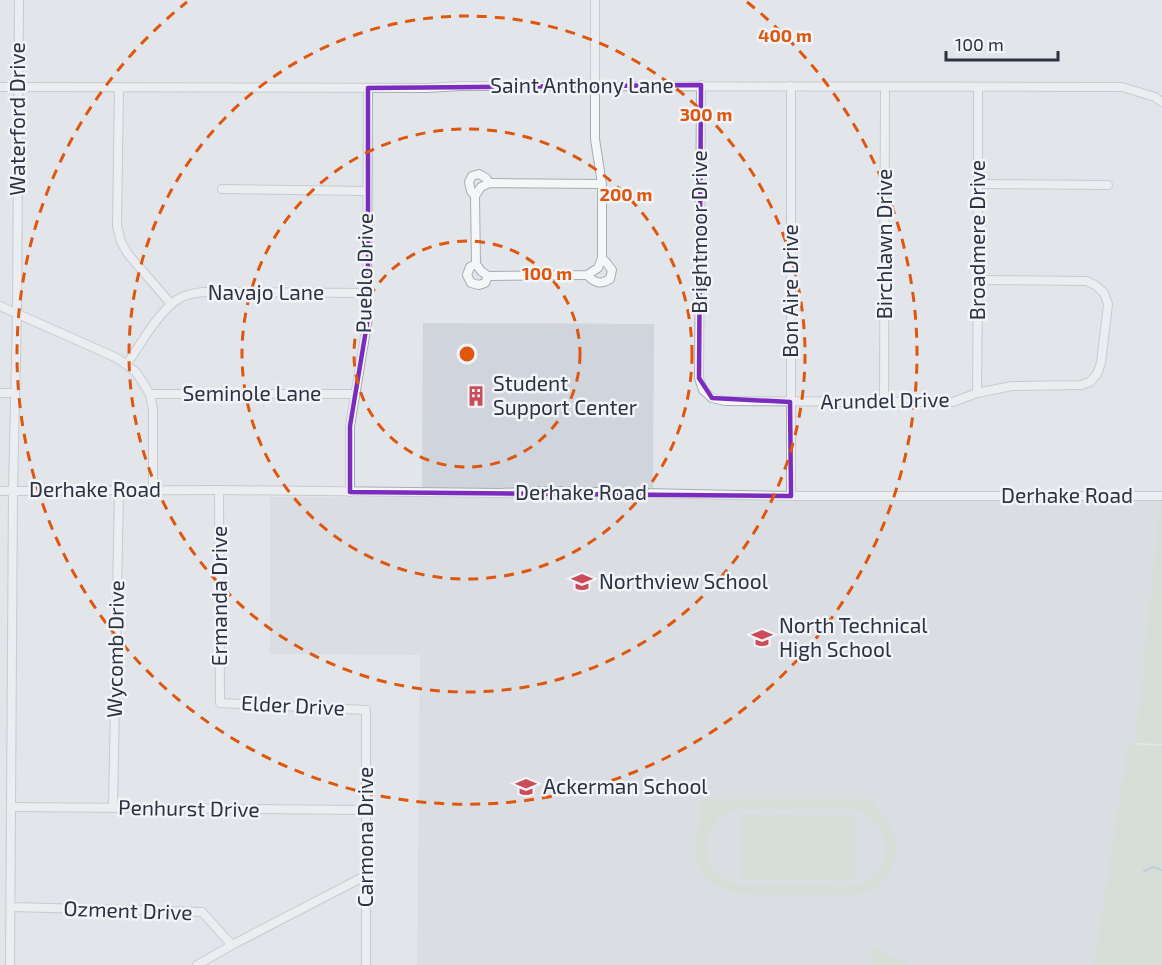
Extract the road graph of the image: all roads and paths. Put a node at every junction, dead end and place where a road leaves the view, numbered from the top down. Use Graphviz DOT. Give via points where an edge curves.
graph roads {
  1 [pos="20,0"];
  2 [pos="595,0"];
  3 [pos="701,85"];
  4 [pos="595,86"];
  5 [pos="791,86"];
  6 [pos="0,87"];
  7 [pos="18,87"];
  8 [pos="119,87"];
  9 [pos="885,87"];
  10 [pos="978,87"];
  11 [pos="368,88"];
  12 [pos="1162,102"];
  13 [pos="489,183"];
  14 [pos="602,184"];
  15 [pos="978,184"];
  16 [pos="1108,185"];
  17 [pos="222,189"];
  18 [pos="367,192"];
  19 [pos="475,196"];
  20 [pos="602,260"];
  21 [pos="476,264"];
  22 [pos="587,275"];
  23 [pos="488,276"];
  24 [pos="978,280"];
  25 [pos="367,294"];
  26 [pos="171,304"];
  27 [pos="0,306"];
  28 [pos="17,314"];
  29 [pos="127,364"];
  30 [pos="699,378"];
  31 [pos="0,393"];
  32 [pos="15,393"];
  33 [pos="976,393"];
  34 [pos="150,394"];
  35 [pos="354,394"];
  36 [pos="790,402"];
  37 [pos="884,402"];
  38 [pos="13,490"];
  39 [pos="119,490"];
  40 [pos="153,490"];
  41 [pos="219,490"];
  42 [pos="0,491"];
  43 [pos="350,492"];
  44 [pos="791,496"];
  45 [pos="1162,496"];
  46 [pos="220,703"];
  47 [pos="366,710"];
  48 [pos="11,807"];
  49 [pos="113,808"];
  50 [pos="366,810"];
  51 [pos="366,875"];
  52 [pos="11,907"];
  53 [pos="232,945"];
  54 [pos="10,965"];
  55 [pos="197,965"];
  56 [pos="366,965"];
  1 -- 7 [label="street, Waterford Drive"];
  2 -- 4 [label="street"];
  3 -- 4 [label="street, Saint Anthony Lane"];
  3 -- 5 [label="street, Saint Anthony Lane"];
  3 -- 30 [label="street, Brightmoor Drive"];
  4 -- 11 [label="street, Saint Anthony Lane"];
  4 -- 14 [label="street" via="595,140"];
  5 -- 9 [label="street, Saint Anthony Lane"];
  5 -- 36 [label="street, Bon Aire Drive"];
  6 -- 7 [label="street, Saint Anthony Lane"];
  7 -- 8 [label="street, Saint Anthony Lane"];
  7 -- 28 [label="street, Waterford Drive"];
  8 -- 11 [label="street, Saint Anthony Lane"];
  8 -- 26 [label="street" via="117,226 128,255"];
  9 -- 10 [label="street, Saint Anthony Lane"];
  9 -- 37 [label="street, Birchlawn Drive"];
  10 -- 12 [label="street, Saint Anthony Lane" via="1122,87"];
  10 -- 15 [label="street, Broadmere Drive"];
  11 -- 18 [label="street, Pueblo Drive"];
  13 -- 14 [label="street"];
  13 -- 19 [label="street"];
  13 -- 19 [label="street" via="479,174 472,176 469,182"];
  14 -- 20 [label="street"];
  15 -- 16 [label="street"];
  15 -- 24 [label="street, Broadmere Drive"];
  17 -- 18 [label="street"];
  18 -- 25 [label="street, Pueblo Drive"];
  19 -- 21 [label="street"];
  20 -- 22 [label="street"];
  20 -- 22 [label="street" via="612,270 610,279 602,284"];
  21 -- 23 [label="street"];
  21 -- 23 [label="street" via="467,275 471,283 485,283"];
  22 -- 23 [label="street"];
  24 -- 33 [label="street, Broadmere Drive"];
  24 -- 33 [label="street, Arundel Drive" via="1086,281 1104,293 1108,304 1101,363 1090,382 1012,386"];
  25 -- 26 [label="street, Navajo Lane" via="203,292 181,297"];
  25 -- 35 [label="street, Pueblo Drive" via="368,318"];
  26 -- 29 [label="street"];
  27 -- 28 [label="street"];
  28 -- 29 [label="street"];
  28 -- 32 [label="street, Waterford Drive"];
  29 -- 34 [label="street"];
  30 -- 36 [label="street, Arundel Drive" via="703,390 712,398"];
  31 -- 32 [label="street"];
  32 -- 38 [label="street, Waterford Drive"];
  33 -- 37 [label="street, Arundel Drive" via="953,402"];
  34 -- 35 [label="street, Seminole Lane"];
  34 -- 40 [label="street"];
  35 -- 43 [label="street, Pueblo Drive"];
  36 -- 37 [label="street, Arundel Drive"];
  36 -- 44 [label="street, Bon Aire Drive"];
  38 -- 39 [label="street, Derhake Road"];
  38 -- 42 [label="street, Derhake Road"];
  38 -- 48 [label="street, Waterford Drive"];
  39 -- 40 [label="street, Derhake Road"];
  39 -- 49 [label="street, Wycomb Drive"];
  40 -- 41 [label="street, Derhake Road"];
  41 -- 43 [label="street, Derhake Road"];
  41 -- 46 [label="street, Ermanda Drive"];
  43 -- 44 [label="street, Derhake Road"];
  44 -- 45 [label="street, Derhake Road"];
  46 -- 47 [label="street, Elder Drive"];
  47 -- 50 [label="street, Carmona Drive"];
  48 -- 49 [label="street, Penhurst Drive"];
  48 -- 52 [label="street, Waterford Drive"];
  49 -- 50 [label="street, Penhurst Drive"];
  50 -- 51 [label="street, Carmona Drive"];
  51 -- 53 [label="street"];
  51 -- 56 [label="street, Carmona Drive"];
  52 -- 53 [label="street, Ozment Drive" via="202,912"];
  52 -- 54 [label="street, Waterford Drive"];
  53 -- 55 [label="street"];
}
